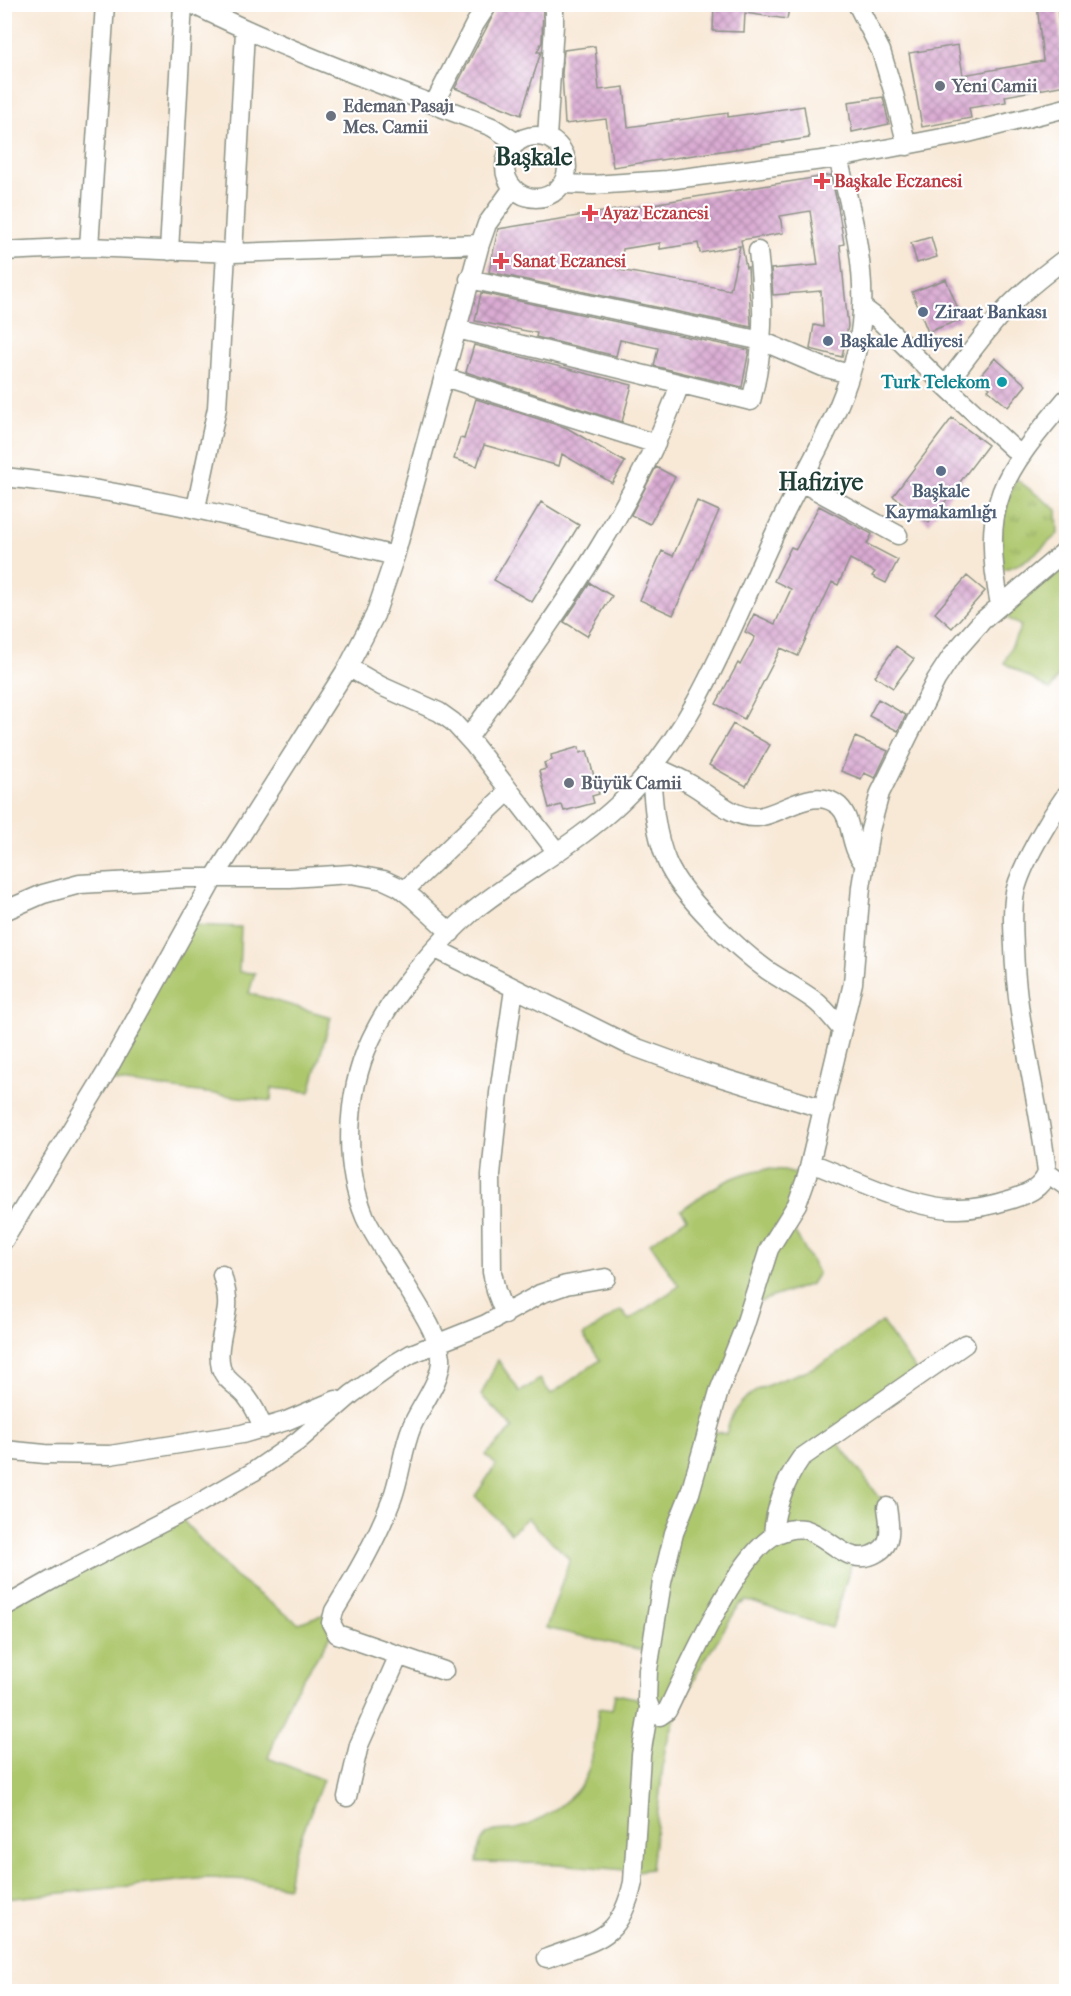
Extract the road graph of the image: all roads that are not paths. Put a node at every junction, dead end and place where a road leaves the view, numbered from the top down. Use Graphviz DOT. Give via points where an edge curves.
graph roads {
  1 [pos="105,4"];
  2 [pos="183,4"];
  3 [pos="192,4"];
  4 [pos="488,4"];
  5 [pos="554,4"];
  6 [pos="857,4"];
  7 [pos="225,12"];
  8 [pos="245,31"];
  9 [pos="434,104"];
  10 [pos="1066,108"];
  11 [pos="547,138"];
  12 [pos="517,143"];
  13 [pos="907,146"];
  14 [pos="838,158"];
  15 [pos="562,184"];
  16 [pos="513,188"];
  17 [pos="480,244"];
  18 [pos="89,247"];
  19 [pos="4,251"];
  20 [pos="169,251"];
  21 [pos="758,251"];
  22 [pos="229,253"];
  23 [pos="1066,258"];
  24 [pos="469,279"];
  25 [pos="861,307"];
  26 [pos="457,329"];
  27 [pos="762,341"];
  28 [pos="850,374"];
  29 [pos="444,377"];
  30 [pos="680,384"];
  31 [pos="945,386"];
  32 [pos="1066,399"];
  33 [pos="656,444"];
  34 [pos="1020,455"];
  35 [pos="4,477"];
  36 [pos="801,482"];
  37 [pos="196,508"];
  38 [pos="897,535"];
  39 [pos="1066,550"];
  40 [pos="395,556"];
  41 [pos="1000,605"];
  42 [pos="348,667"];
  43 [pos="468,738"];
  44 [pos="653,769"];
  45 [pos="509,791"];
  46 [pos="1066,795"];
  47 [pos="557,852"];
  48 [pos="865,864"];
  49 [pos="214,878"];
  50 [pos="404,891"];
  51 [pos="4,911"];
  52 [pos="451,933"];
  53 [pos="436,949"];
  54 [pos="514,989"];
  55 [pos="842,1030"];
  56 [pos="824,1108"];
  57 [pos="811,1163"];
  58 [pos="1047,1173"];
  59 [pos="1066,1186"];
  60 [pos="4,1240"];
  61 [pos="222,1275"];
  62 [pos="606,1278"];
  63 [pos="505,1315"];
  64 [pos="437,1344"];
  65 [pos="965,1344"];
  66 [pos="352,1394"];
  67 [pos="263,1429"];
  68 [pos="4,1450"];
  69 [pos="887,1506"];
  70 [pos="773,1536"];
  71 [pos="4,1607"];
  72 [pos="399,1655"];
  73 [pos="444,1671"];
  74 [pos="649,1708"];
  75 [pos="347,1797"];
  76 [pos="547,1958"];
  1 -- 18 [label="street"];
  2 -- 20 [label="street"];
  3 -- 7 [label="street"];
  4 -- 9 [label="street"];
  5 -- 11 [label="street"];
  6 -- 13 [label="street" via="885,61"];
  7 -- 8 [label="street"];
  8 -- 9 [label="street"];
  8 -- 22 [label="street"];
  9 -- 12 [label="street" via="492,127"];
  10 -- 13 [label="street"];
  11 -- 12 [label="street" via="531,137"];
  11 -- 15 [label="street" via="567,160"];
  12 -- 16 [label="street" via="505,165"];
  13 -- 14 [label="street"];
  14 -- 15 [label="street" via="667,180"];
  14 -- 25 [label="street" via="859,252"];
  15 -- 16 [label="street" via="551,195 536,199"];
  16 -- 17 [label="street" via="490,218"];
  17 -- 22 [label="street"];
  17 -- 24 [label="street"];
  18 -- 19 [label="street"];
  18 -- 20 [label="street"];
  20 -- 22 [label="street"];
  21 -- 27 [label="street"];
  22 -- 37 [label="street" via="217,408"];
  23 -- 31 [label="street" via="1007,308"];
  24 -- 26 [label="street"];
  24 -- 27 [label="street"];
  25 -- 28 [label="street" via="859,338"];
  25 -- 31 [label="street"];
  26 -- 29 [label="street"];
  26 -- 30 [label="street"];
  27 -- 28 [label="street"];
  27 -- 30 [label="street" via="751,401"];
  28 -- 36 [label="street"];
  29 -- 33 [label="street"];
  29 -- 40 [label="street"];
  30 -- 33 [label="street"];
  31 -- 34 [label="street"];
  32 -- 34 [label="street"];
  33 -- 43 [label="street" via="622,511 583,574"];
  34 -- 41 [label="street" via="999,497 992,531"];
  35 -- 37 [label="street" via="106,490"];
  36 -- 38 [label="street"];
  36 -- 44 [label="street" via="716,664"];
  37 -- 40 [label="street"];
  39 -- 41 [label="street"];
  40 -- 42 [label="street" via="375,615"];
  41 -- 48 [label="street" via="965,639 936,680 880,793"];
  42 -- 43 [label="street" via="439,712"];
  42 -- 49 [label="street"];
  43 -- 45 [label="street"];
  44 -- 47 [label="street" via="619,804"];
  44 -- 48 [label="street" via="746,816 766,815 810,799 831,802 843,813 856,852"];
  44 -- 55 [label="street" via="661,846 682,888 736,945 813,999"];
  45 -- 47 [label="street"];
  45 -- 50 [label="street"];
  46 -- 58 [label="street" via="1024,867 1013,912 1017,997"];
  47 -- 52 [label="street" via="481,906"];
  48 -- 55 [label="street" via="852,983"];
  49 -- 50 [label="street" via="351,874 384,880"];
  49 -- 51 [label="street" via="80,884"];
  49 -- 60 [label="street" via="107,1071"];
  50 -- 52 [label="street"];
  52 -- 53 [label="street"];
  53 -- 54 [label="street"];
  53 -- 64 [label="street" via="399,993 375,1030 361,1069 351,1132 356,1192 363,1212"];
  54 -- 56 [label="street" via="663,1059"];
  54 -- 63 [label="street" via="491,1175 492,1272"];
  55 -- 56 [label="street"];
  56 -- 57 [label="street"];
  57 -- 58 [label="street" via="909,1200 955,1209 996,1204 1020,1196 1036,1189"];
  57 -- 74 [label="street" via="803,1191 764,1262 674,1533 650,1652 646,1688"];
  58 -- 59 [label="street"];
  61 -- 67 [label="street" via="227,1305 221,1368 252,1404"];
  62 -- 63 [label="street" via="553,1289"];
  63 -- 64 [label="street"];
  64 -- 66 [label="street" via="394,1364"];
  64 -- 72 [label="street" via="440,1366 409,1432 393,1497 373,1544 332,1617 332,1628 337,1634"];
  65 -- 70 [label="street" via="801,1458 788,1482"];
  66 -- 67 [label="street"];
  66 -- 71 [label="street" via="298,1442 253,1472"];
  67 -- 68 [label="street" via="110,1455"];
  69 -- 70 [label="street" via="887,1543 882,1550 862,1558 845,1554 804,1529"];
  70 -- 74 [label="street" via="760,1546 736,1580 667,1711 656,1716"];
  72 -- 73 [label="street"];
  72 -- 75 [label="street" via="359,1745"];
  74 -- 76 [label="street" via="628,1901 612,1930 601,1938"];
}
